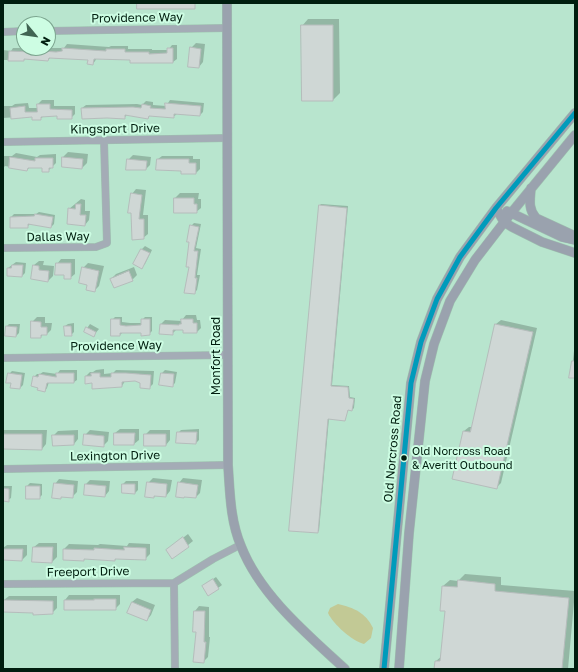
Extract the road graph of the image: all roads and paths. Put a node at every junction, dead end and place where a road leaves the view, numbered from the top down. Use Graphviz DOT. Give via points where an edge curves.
graph roads {
  1 [pos="227,3"];
  2 [pos="227,28"];
  3 [pos="16,31"];
  4 [pos="56,31"];
  5 [pos="3,32"];
  6 [pos="575,113"];
  7 [pos="575,135"];
  8 [pos="227,138"];
  9 [pos="104,141"];
  10 [pos="3,142"];
  11 [pos="532,188"];
  12 [pos="496,208"];
  13 [pos="512,212"];
  14 [pos="504,222"];
  15 [pos="575,236"];
  16 [pos="575,240"];
  17 [pos="3,248"];
  18 [pos="575,253"];
  19 [pos="228,355"];
  20 [pos="3,358"];
  21 [pos="228,465"];
  22 [pos="3,469"];
  23 [pos="240,545"];
  24 [pos="174,582"];
  25 [pos="3,584"];
  26 [pos="175,669"];
  27 [pos="345,669"];
  28 [pos="384,669"];
  29 [pos="399,669"];
  1 -- 2 [label="main road, Monfort Road"];
  2 -- 4 [label="street, Providence Way"];
  2 -- 8 [label="main road, Monfort Road"];
  3 -- 5 [label="street"];
  6 -- 12 [label="main road, Old Norcross Road"];
  7 -- 11 [label="main road, Old Norcross Road"];
  8 -- 9 [label="street, Kingsport Drive"];
  8 -- 19 [label="main road, Monfort Road"];
  9 -- 10 [label="street, Kingsport Drive"];
  9 -- 17 [label="street, Dallas Way" via="107,243 96,247"];
  11 -- 13 [label="main road, Old Norcross Road"];
  11 -- 15 [label="main road" via="530,209 533,215"];
  12 -- 13 [label="main road"];
  12 -- 14 [label="main road"];
  12 -- 28 [label="main road, Old Norcross Road" via="460,257 437,299 411,383"];
  13 -- 14 [label="main road, Old Norcross Road"];
  13 -- 16 [label="main road" via="562,237"];
  14 -- 18 [label="main road" via="542,242"];
  14 -- 29 [label="main road, Old Norcross Road" via="475,260 450,301 434,344 425,380 409,534"];
  19 -- 20 [label="street, Providence Way"];
  19 -- 21 [label="main road, Monfort Road"];
  21 -- 22 [label="street, Lexington Drive"];
  21 -- 23 [label="main road, Monfort Road" via="231,508"];
  23 -- 24 [label="street"];
  23 -- 27 [label="main road, Monfort Road" via="252,569 272,596 299,626"];
  24 -- 25 [label="street, Freeport Drive"];
  24 -- 26 [label="street"];
}
